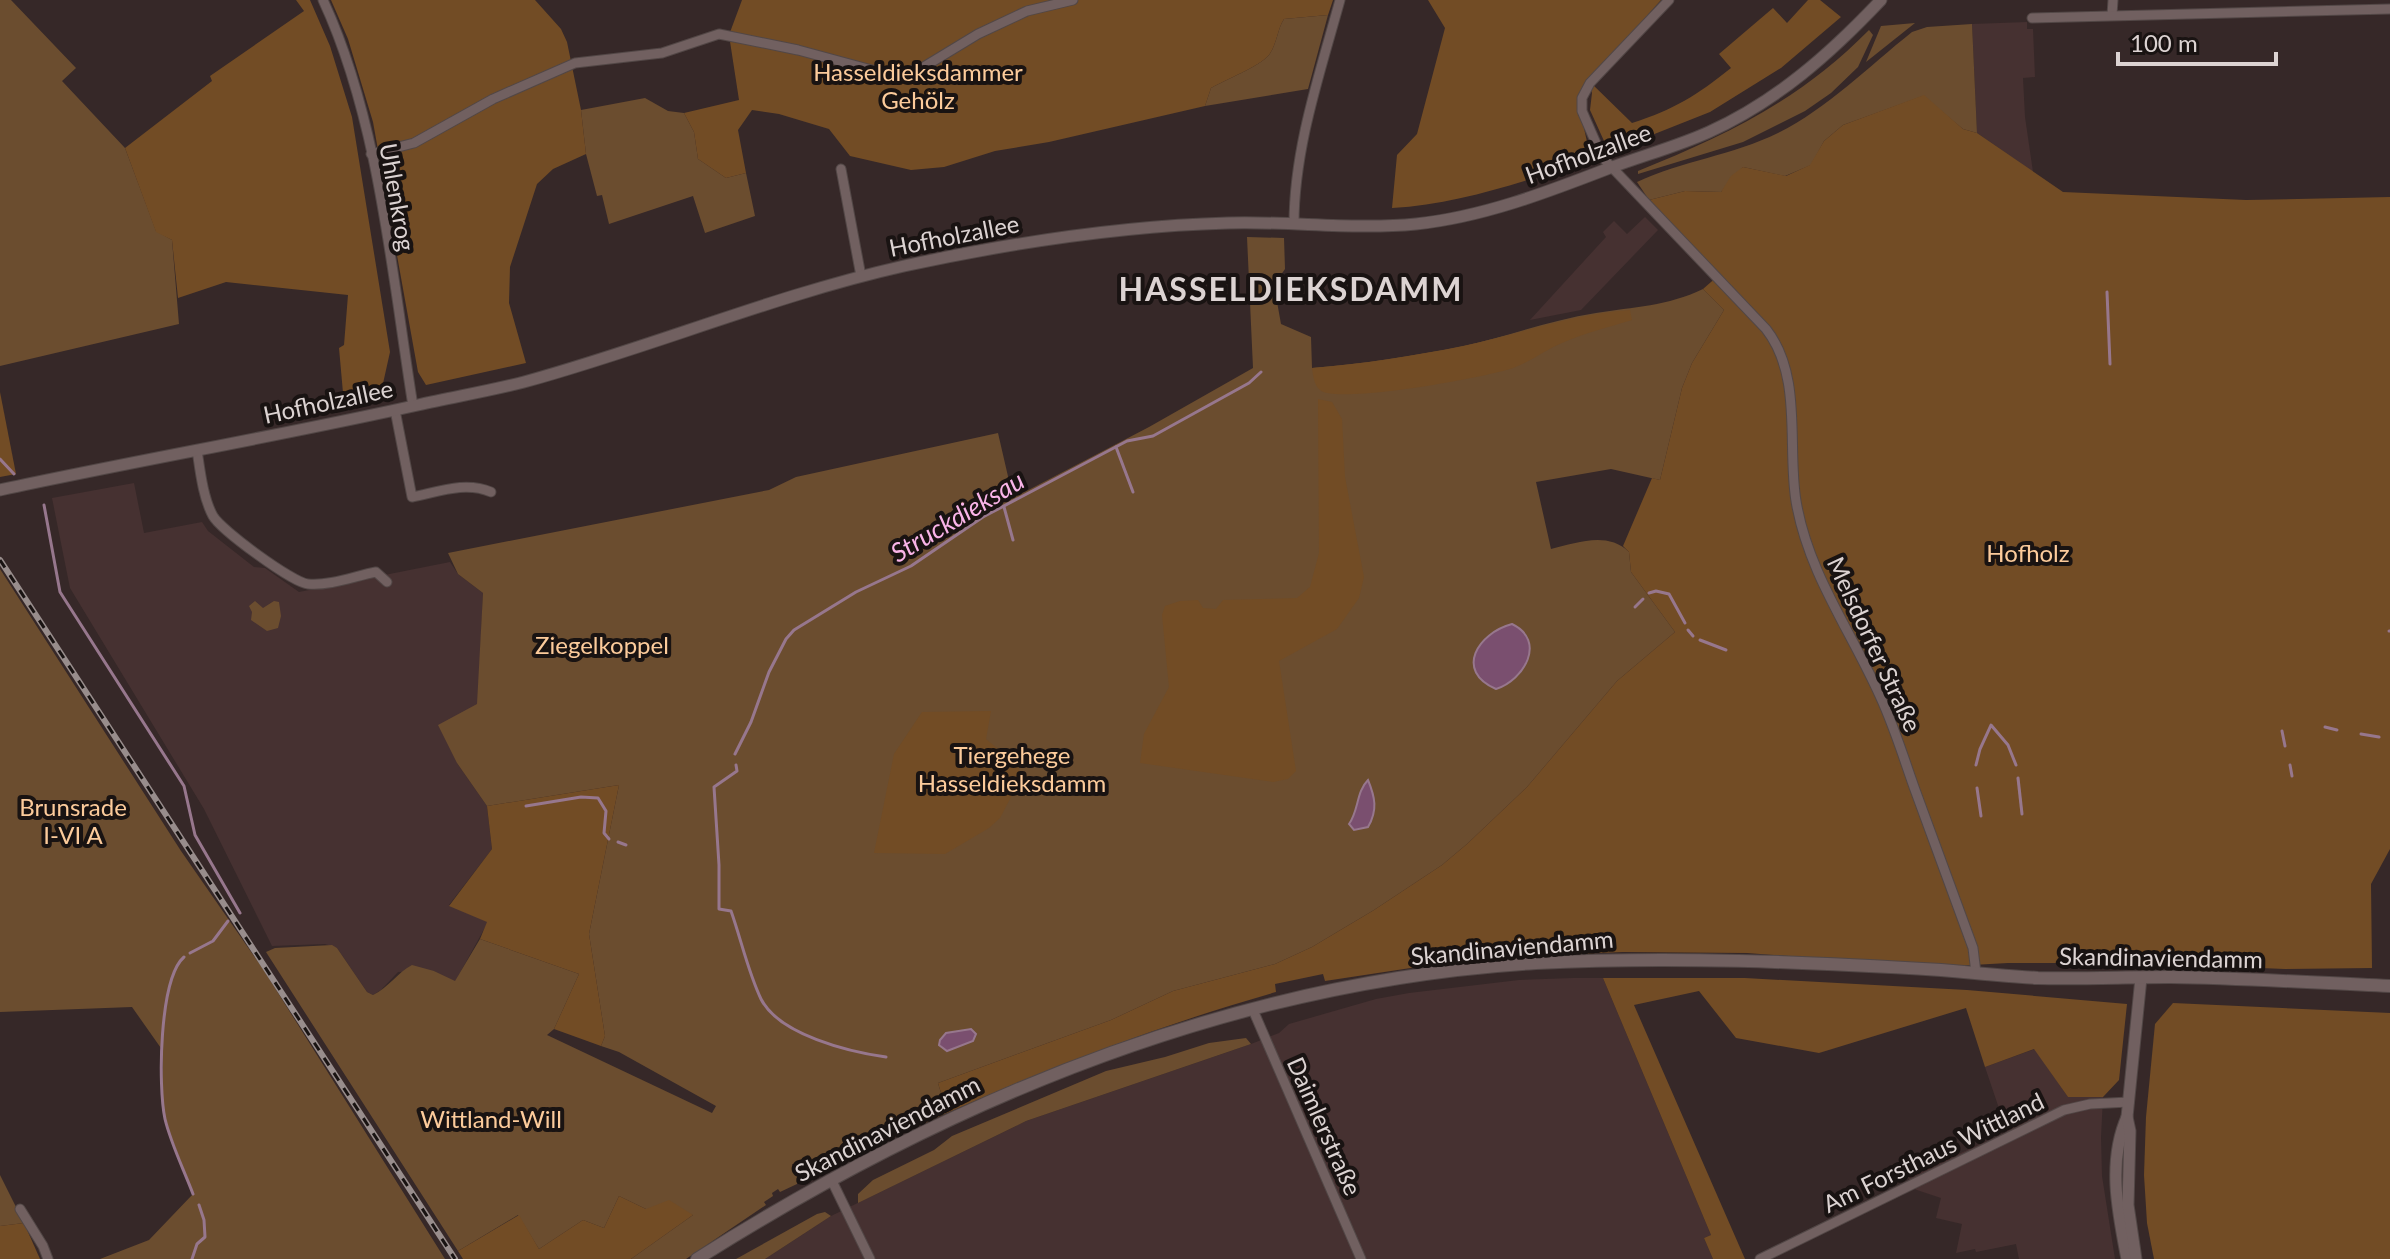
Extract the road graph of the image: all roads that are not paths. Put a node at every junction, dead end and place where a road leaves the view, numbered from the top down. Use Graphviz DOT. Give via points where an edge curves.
graph roads {
  1 [pos="323,0"];
  2 [pos="1073,0"];
  3 [pos="1340,0"];
  4 [pos="1669,0"];
  5 [pos="1881,0"];
  6 [pos="2113,0"];
  7 [pos="2390,9"];
  8 [pos="2112,15"];
  9 [pos="2032,18"];
  10 [pos="371,154"];
  11 [pos="1611,168"];
  12 [pos="841,169"];
  13 [pos="1294,224"];
  14 [pos="861,276"];
  15 [pos="413,406"];
  16 [pos="395,410"];
  17 [pos="197,450"];
  18 [pos="0,490"];
  19 [pos="491,492"];
  20 [pos="387,582"];
  21 [pos="1976,973"];
  22 [pos="2141,978"];
  23 [pos="2390,986"];
  24 [pos="1253,1010"];
  25 [pos="2129,1102"];
  26 [pos="2127,1117"];
  27 [pos="831,1179"];
  28 [pos="20,1209"];
  29 [pos="48,1259"];
  30 [pos="697,1259"];
  31 [pos="870,1259"];
  32 [pos="1361,1259"];
  33 [pos="1760,1259"];
  34 [pos="2127,1259"];
  35 [pos="2136,1259"];
  1 -- 10 [label="street, Uhlenkrog" via="358,91"];
  2 -- 10 [label="street" via="1027,11 922,68 899,74 719,34 662,53 575,63 493,99 414,143"];
  3 -- 13 [label="street" via="1300,153"];
  4 -- 11 [label="street, Melsdorfer Straße" via="1582,98 1596,150"];
  5 -- 11 [label="street, Hofholzallee" via="1837,47 1758,106 1710,132"];
  6 -- 8 [label="street"];
  7 -- 8 [label="street"];
  8 -- 9 [label="street"];
  10 -- 15 [label="street, Uhlenkrog"];
  11 -- 13 [label="street, Hofholzallee" via="1489,210 1437,221"];
  11 -- 21 [label="street, Melsdorfer Straße" via="1766,329 1783,359 1795,496 1806,541 1826,594 1880,694 1905,755 1973,948"];
  12 -- 14 [label="street"];
  13 -- 14 [label="street, Hofholzallee" via="1111,231"];
  14 -- 15 [label="street, Hofholzallee" via="557,372"];
  15 -- 16 [label="street, Hofholzallee"];
  16 -- 17 [label="street, Hofholzallee"];
  16 -- 19 [label="street" via="412,497 466,486"];
  17 -- 18 [label="street, Hofholzallee"];
  17 -- 20 [label="street" via="216,521 288,575 316,584 376,572"];
  21 -- 22 [label="main road, Skandinaviendamm"];
  21 -- 24 [label="main road, Skandinaviendamm" via="1680,960 1531,964 1375,982"];
  22 -- 23 [label="main road, Skandinaviendamm"];
  22 -- 25 [label="street"];
  24 -- 27 [label="main road, Skandinaviendamm" via="1083,1062 1015,1089"];
  24 -- 32 [label="street, Daimlerstraße"];
  25 -- 26 [label="street"];
  25 -- 33 [label="street, Am Forsthaus Wittland" via="2064,1110"];
  26 -- 34 [label="street" via="2116,1175"];
  26 -- 35 [label="street" via="2128,1205"];
  27 -- 30 [label="main road, Skandinaviendamm"];
  27 -- 31 [label="street"];
  28 -- 29 [label="street"];
}
